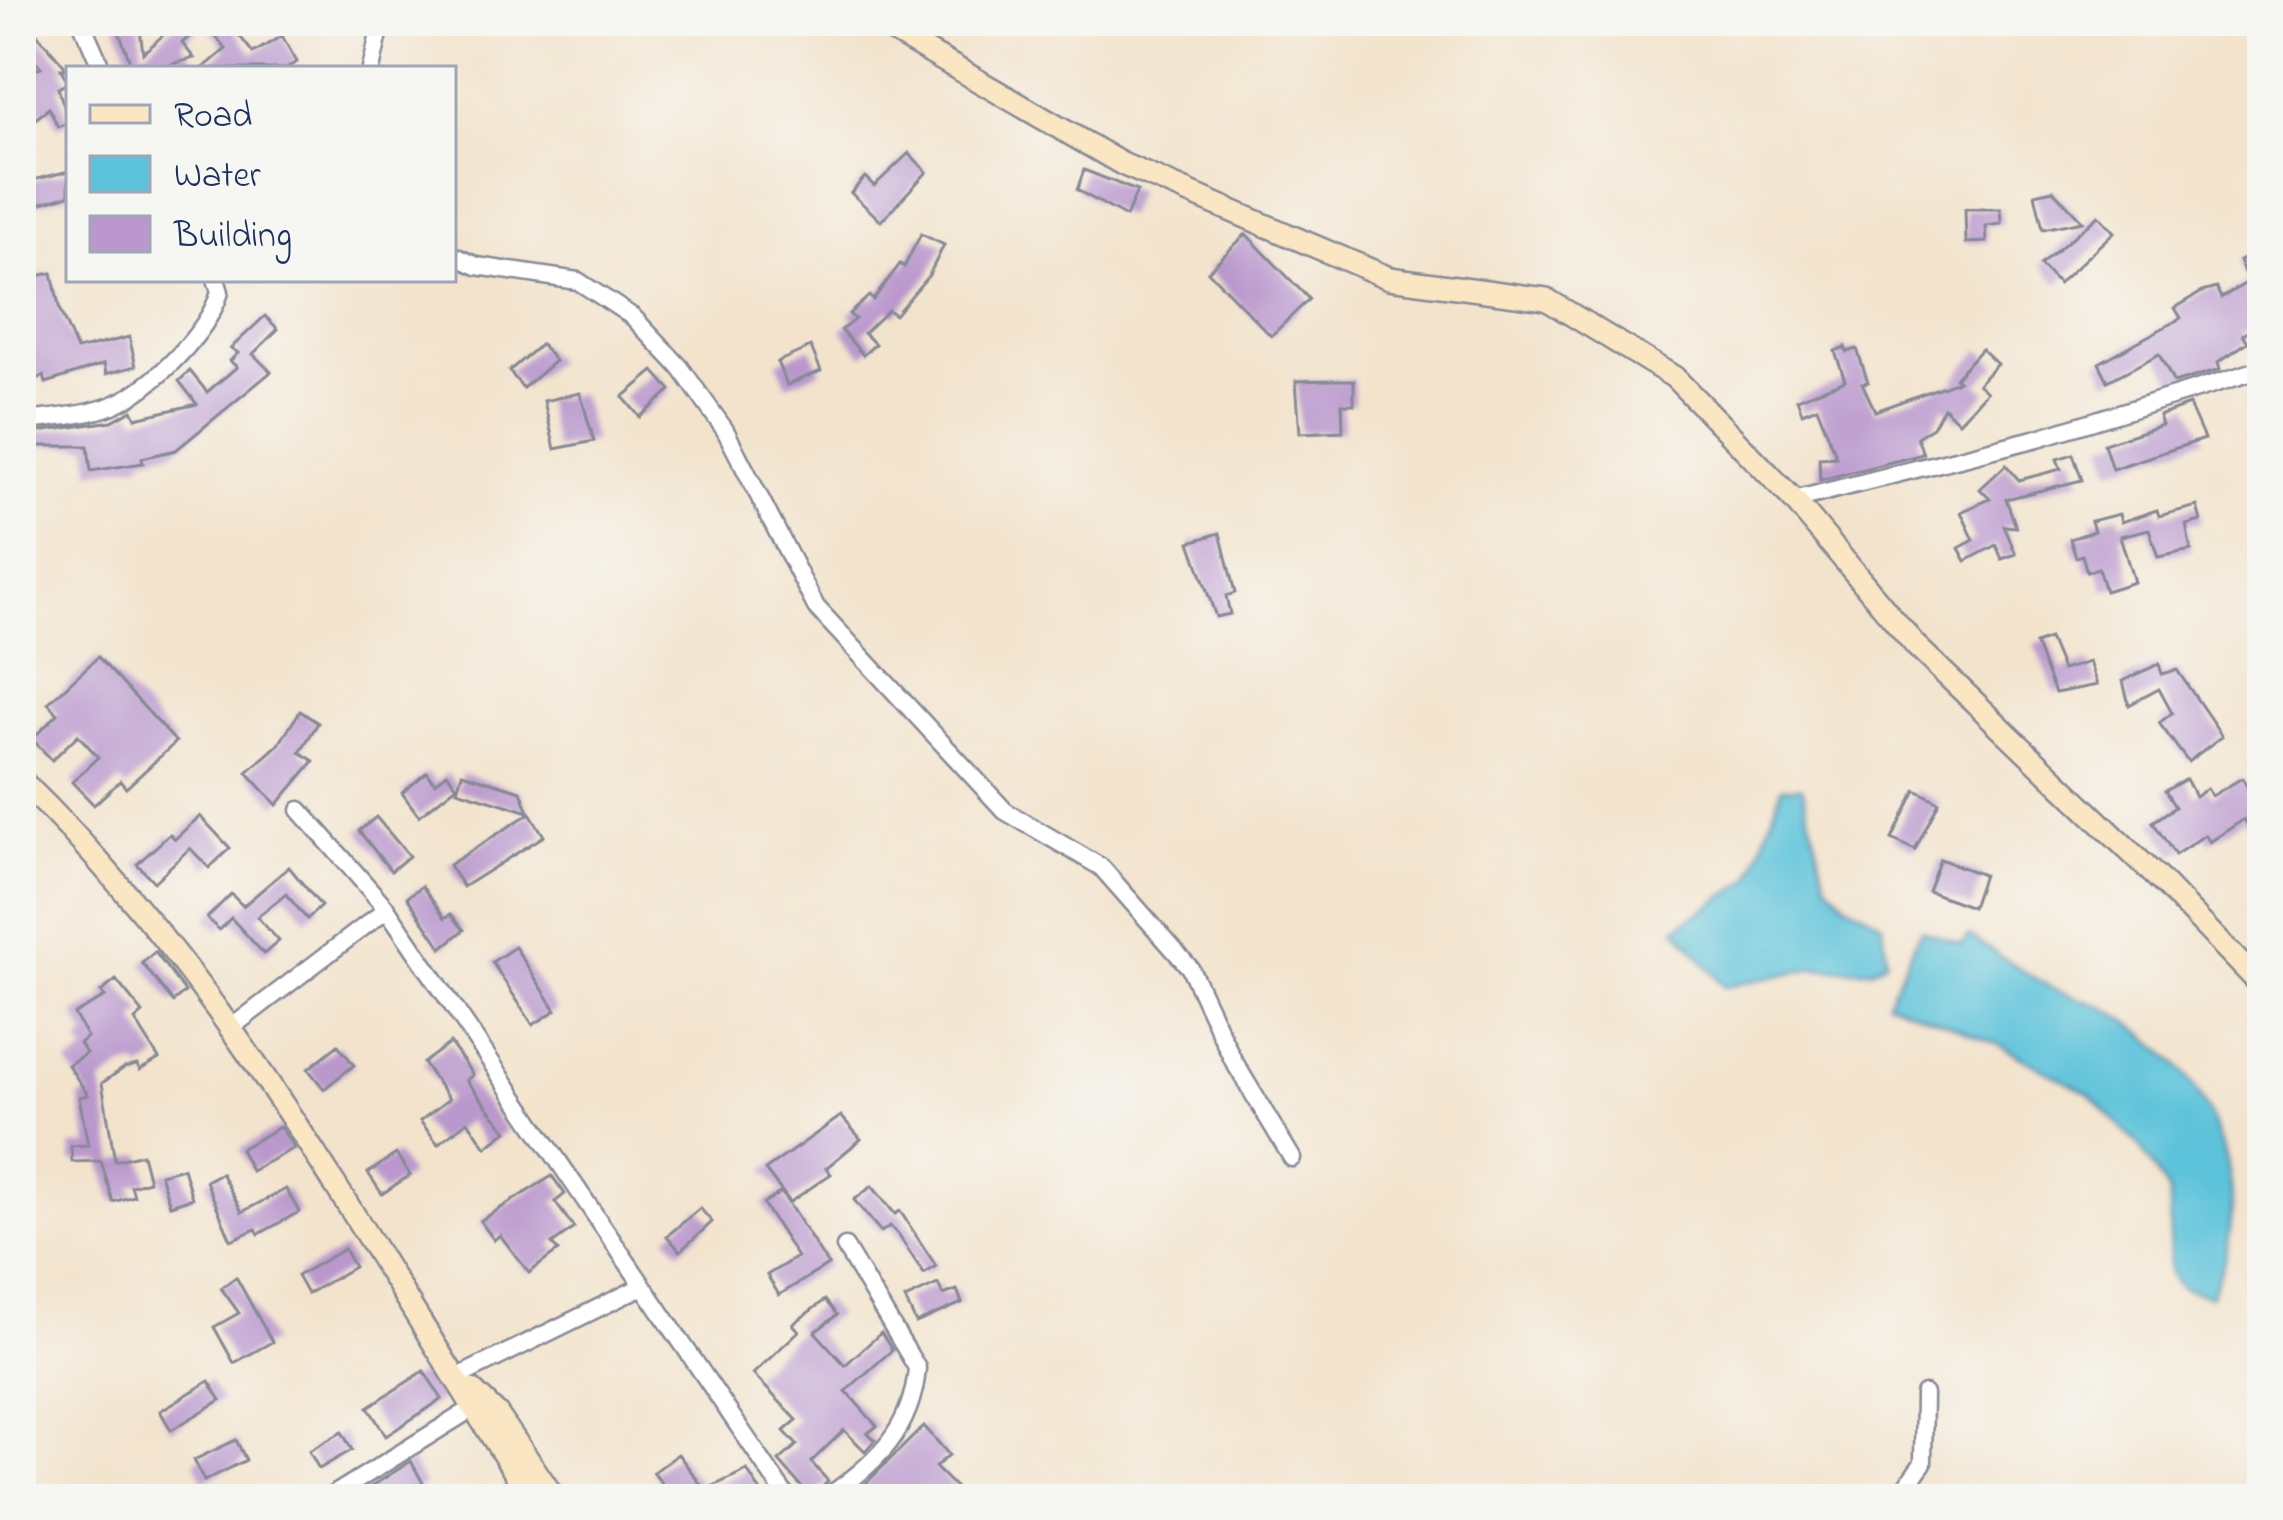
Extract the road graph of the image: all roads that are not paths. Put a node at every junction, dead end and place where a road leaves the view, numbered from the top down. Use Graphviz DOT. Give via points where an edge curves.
graph roads {
  1 [pos="81,21"];
  2 [pos="382,21"];
  3 [pos="875,21"];
  4 [pos="102,66"];
  5 [pos="372,66"];
  6 [pos="456,256"];
  7 [pos="217,282"];
  8 [pos="2262,369"];
  9 [pos="21,422"];
  10 [pos="1794,500"];
  11 [pos="21,780"];
  12 [pos="300,810"];
  13 [pos="387,909"];
  14 [pos="2261,982"];
  15 [pos="232,1027"];
  16 [pos="1292,1158"];
  17 [pos="845,1247"];
  18 [pos="643,1286"];
  19 [pos="458,1377"];
  20 [pos="1924,1394"];
  21 [pos="473,1408"];
  22 [pos="326,1499"];
  23 [pos="532,1499"];
  24 [pos="555,1499"];
  25 [pos="788,1499"];
  26 [pos="825,1499"];
  27 [pos="1897,1499"];
  1 -- 4 [label="street"];
  2 -- 5 [label="street"];
  3 -- 10 [label="main road" via="1122,164 1390,278 1546,299 1674,376"];
  6 -- 16 [label="street" via="578,281 633,317 664,350 724,430 816,607 1005,811 1101,867 1190,968"];
  7 -- 9 [label="street" via="215,309 116,404"];
  8 -- 10 [label="street" via="2038,438"];
  10 -- 14 [label="main road" via="1916,646"];
  11 -- 15 [label="main road" via="71,829"];
  12 -- 13 [label="street"];
  13 -- 15 [label="street"];
  13 -- 18 [label="street"];
  15 -- 19 [label="main road"];
  17 -- 26 [label="street" via="916,1368 908,1418 892,1443"];
  18 -- 19 [label="street"];
  18 -- 25 [label="street"];
  19 -- 21 [label="main road"];
  19 -- 24 [label="main road" via="497,1414"];
  20 -- 27 [label="street" via="1923,1463"];
  21 -- 22 [label="street"];
  21 -- 23 [label="main road"];
}
